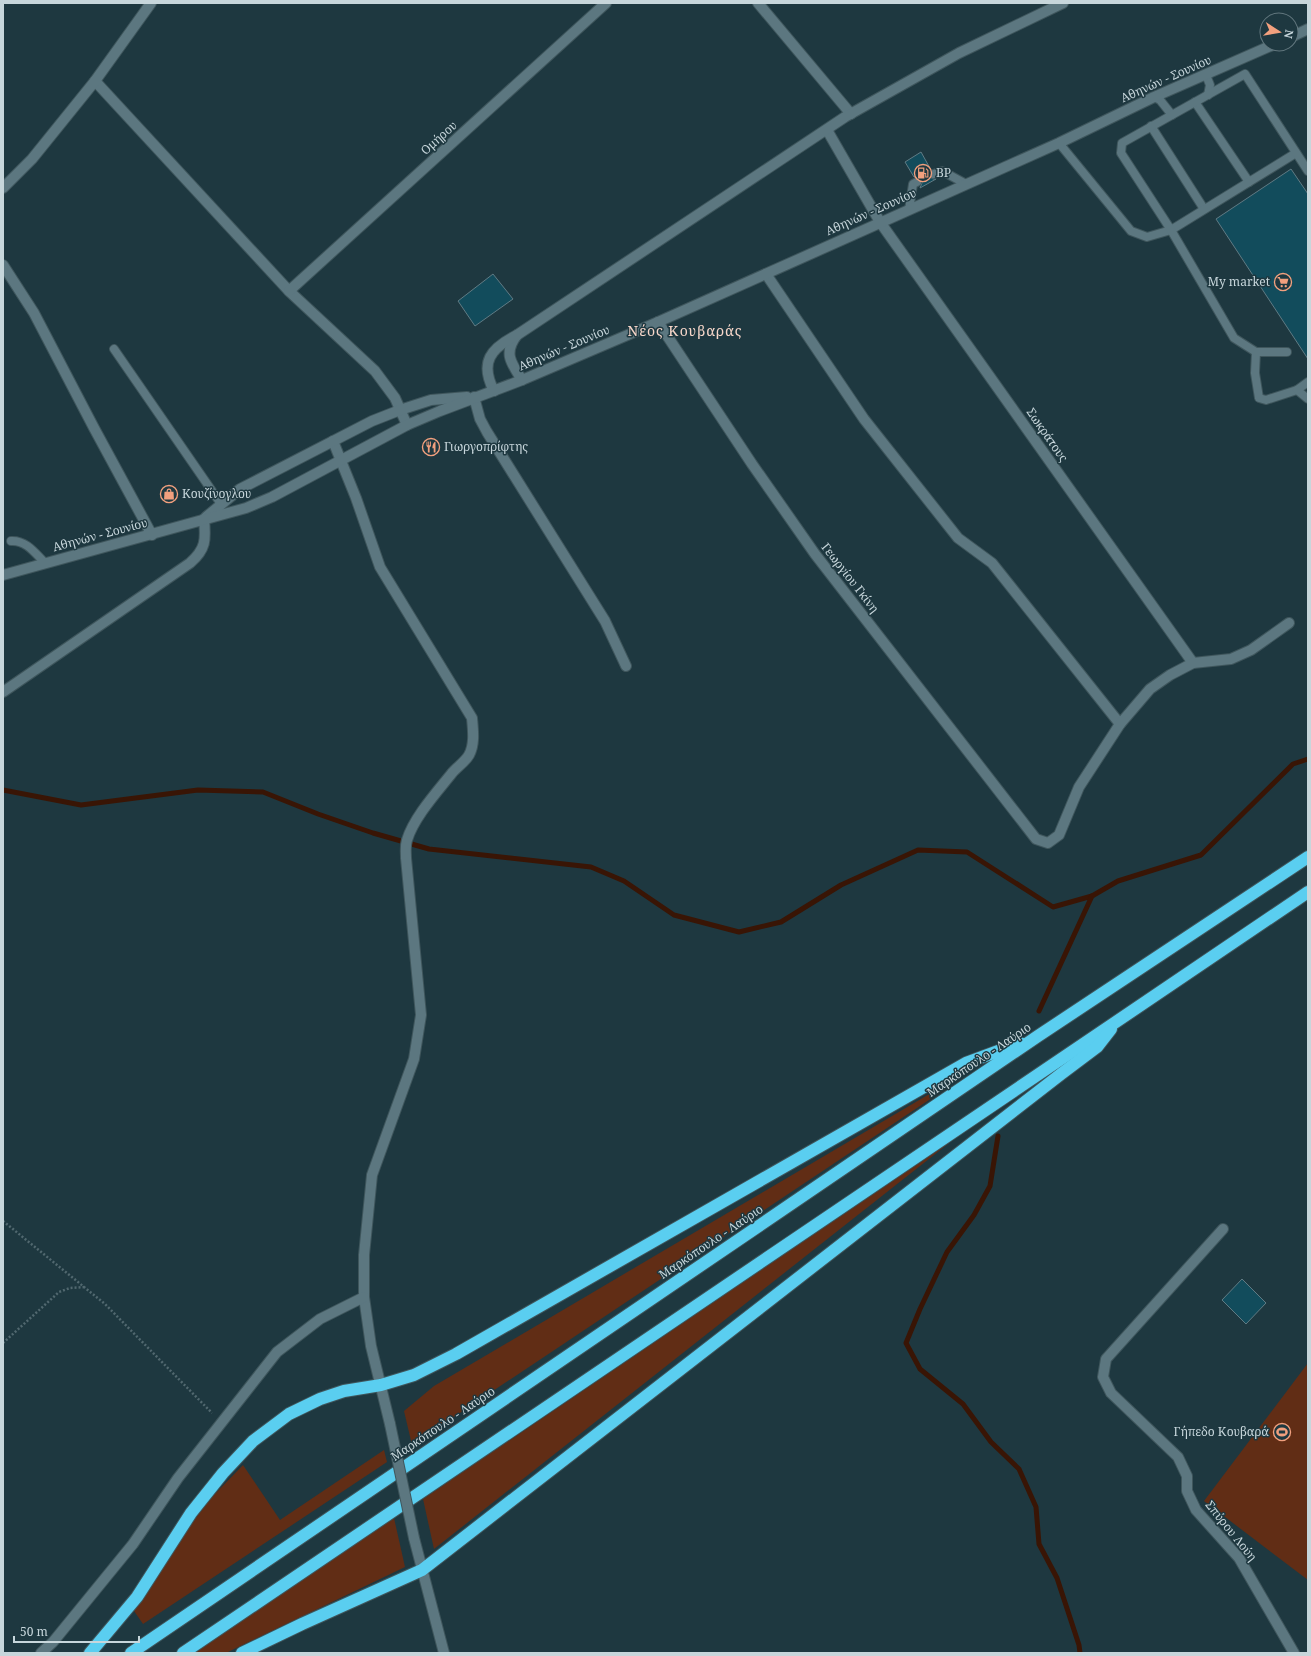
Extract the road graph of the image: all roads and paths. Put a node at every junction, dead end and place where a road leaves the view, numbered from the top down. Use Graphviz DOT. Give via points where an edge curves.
graph roads {
  1 [pos="151,3"];
  2 [pos="606,3"];
  3 [pos="758,3"];
  4 [pos="1063,3"];
  5 [pos="1259,51"];
  6 [pos="1206,75"];
  7 [pos="95,81"];
  8 [pos="1208,95"];
  9 [pos="1154,97"];
  10 [pos="1195,102"];
  11 [pos="851,114"];
  12 [pos="1172,114"];
  13 [pos="1151,126"];
  14 [pos="827,130"];
  15 [pos="1059,143"];
  16 [pos="1296,153"];
  17 [pos="1308,171"];
  18 [pos="934,174"];
  19 [pos="917,182"];
  20 [pos="1249,182"];
  21 [pos="966,184"];
  22 [pos="3,188"];
  23 [pos="1204,209"];
  24 [pos="909,210"];
  25 [pos="880,222"];
  26 [pos="1171,230"];
  27 [pos="3,265"];
  28 [pos="766,274"];
  29 [pos="289,291"];
  30 [pos="658,322"];
  31 [pos="517,335"];
  32 [pos="114,349"];
  33 [pos="1256,352"];
  34 [pos="1287,352"];
  35 [pos="522,380"];
  36 [pos="1308,382"];
  37 [pos="1297,390"];
  38 [pos="494,391"];
  39 [pos="474,397"];
  40 [pos="1308,398"];
  41 [pos="400,410"];
  42 [pos="407,425"];
  43 [pos="333,441"];
  44 [pos="341,461"];
  45 [pos="221,504"];
  46 [pos="204,519"];
  47 [pos="152,535"];
  48 [pos="11,542"];
  49 [pos="45,563"];
  50 [pos="3,576"];
  51 [pos="1289,623"];
  52 [pos="1193,663"];
  53 [pos="626,666"];
  54 [pos="3,692"];
  55 [pos="1120,724"];
  56 [pos="1308,857"];
  57 [pos="1308,892"];
  58 [pos="1119,1020"];
  59 [pos="1038,1036"];
  60 [pos="3,1221"];
  61 [pos="1223,1229"];
  62 [pos="85,1287"];
  63 [pos="364,1297"];
  64 [pos="3,1343"];
  65 [pos="380,1385"];
  66 [pos="221,1422"];
  67 [pos="422,1570"];
  68 [pos="41,1653"];
  69 [pos="90,1653"];
  70 [pos="130,1653"];
  71 [pos="183,1653"];
  72 [pos="242,1653"];
  73 [pos="444,1653"];
  74 [pos="1294,1653"];
  1 -- 7 [label="street"];
  2 -- 29 [label="street, Ομήρου"];
  3 -- 11 [label="street"];
  4 -- 11 [label="street" via="959,53"];
  5 -- 6 [label="street, Αθηνών - Σουνίου"];
  6 -- 8 [label="lane" via="1210,85"];
  6 -- 9 [label="street, Αθηνών - Σουνίου"];
  7 -- 22 [label="street" via="32,160"];
  7 -- 29 [label="street"];
  8 -- 10 [label="lane"];
  8 -- 16 [label="lane" via="1246,74"];
  9 -- 12 [label="lane"];
  9 -- 15 [label="street, Αθηνών - Σουνίου"];
  10 -- 12 [label="lane"];
  10 -- 20 [label="lane"];
  11 -- 14 [label="street"];
  12 -- 13 [label="lane"];
  13 -- 23 [label="lane"];
  13 -- 26 [label="lane" via="1122,143 1121,153"];
  14 -- 25 [label="street, Σωκράτους"];
  14 -- 31 [label="street"];
  15 -- 21 [label="street, Αθηνών - Σουνίου"];
  15 -- 26 [label="lane" via="1131,231 1147,237"];
  16 -- 17 [label="lane"];
  16 -- 20 [label="lane"];
  18 -- 21 [label="lane" via="942,171"];
  19 -- 24 [label="lane" via="913,184"];
  20 -- 23 [label="lane"];
  21 -- 24 [label="street, Αθηνών - Σουνίου"];
  23 -- 26 [label="lane"];
  24 -- 25 [label="street, Αθηνών - Σουνίου"];
  25 -- 28 [label="street, Αθηνών - Σουνίου"];
  25 -- 52 [label="street, Σωκράτους"];
  26 -- 33 [label="lane" via="1234,338"];
  27 -- 47 [label="street" via="34,313"];
  28 -- 30 [label="street, Αθηνών - Σουνίου"];
  28 -- 55 [label="street" via="868,425 958,538 992,563"];
  29 -- 41 [label="street" via="374,371"];
  30 -- 35 [label="street, Αθηνών - Σουνίου"];
  30 -- 55 [label="street, Γεωργίου Γκίνη" via="815,554 1036,839 1048,843 1059,835 1080,787"];
  31 -- 35 [label="street" via="509,349 510,357"];
  31 -- 38 [label="street" via="498,347 488,362 487,374"];
  32 -- 45 [label="lane"];
  33 -- 34 [label="lane"];
  33 -- 37 [label="lane" via="1255,373 1259,398 1266,400"];
  35 -- 38 [label="street, Αθηνών - Σουνίου"];
  36 -- 37 [label="lane"];
  37 -- 40 [label="lane"];
  38 -- 39 [label="street, Αθηνών - Σουνίου"];
  39 -- 41 [label="street, Αθηνών - Σουνίου" via="431,400"];
  39 -- 42 [label="street, Αθηνών - Σουνίου"];
  39 -- 53 [label="street" via="480,419 487,432 605,621"];
  41 -- 42 [label="street"];
  41 -- 43 [label="street, Αθηνών - Σουνίου"];
  42 -- 44 [label="street, Αθηνών - Σουνίου"];
  43 -- 44 [label="street"];
  43 -- 45 [label="street, Αθηνών - Σουνίου" via="240,490"];
  44 -- 46 [label="street, Αθηνών - Σουνίου" via="246,508"];
  44 -- 63 [label="street" via="380,567 472,718 474,732 469,755 421,814 410,830 406,842 422,1015 414,1059 372,1176 364,1255"];
  45 -- 46 [label="street, Αθηνών - Σουνίου"];
  46 -- 47 [label="street, Αθηνών - Σουνίου"];
  46 -- 54 [label="street" via="204,544 199,555 190,563"];
  47 -- 49 [label="street, Αθηνών - Σουνίου"];
  48 -- 49 [label="lane" via="19,541 25,544"];
  49 -- 50 [label="street, Αθηνών - Σουνίου"];
  51 -- 52 [label="street" via="1252,650 1231,660"];
  52 -- 55 [label="street" via="1150,689"];
  56 -- 59 [label="highway, Μαρκόπουλο - Λαύριο"];
  57 -- 58 [label="highway"];
  58 -- 67 [label="highway" via="1097,1047"];
  58 -- 71 [label="highway"];
  59 -- 65 [label="highway" via="966,1063 456,1354 414,1375"];
  59 -- 70 [label="highway, Μαρκόπουλο - Λαύριο"];
  60 -- 62 [label="path"];
  61 -- 74 [label="street, Σπύρου Λούη" via="1106,1359 1102,1377 1111,1393 1178,1457 1187,1476 1187,1492 1196,1510 1239,1558"];
  62 -- 64 [label="path" via="59,1292"];
  62 -- 66 [label="path" via="105,1304"];
  63 -- 65 [label="street"];
  63 -- 66 [label="street" via="320,1319 277,1352"];
  65 -- 67 [label="street, bridge"];
  65 -- 69 [label="highway" via="344,1391 320,1399 290,1414 253,1441 191,1513 137,1597"];
  66 -- 68 [label="street" via="178,1478 133,1544 53,1642"];
  67 -- 72 [label="highway"];
  67 -- 73 [label="street"];
}
